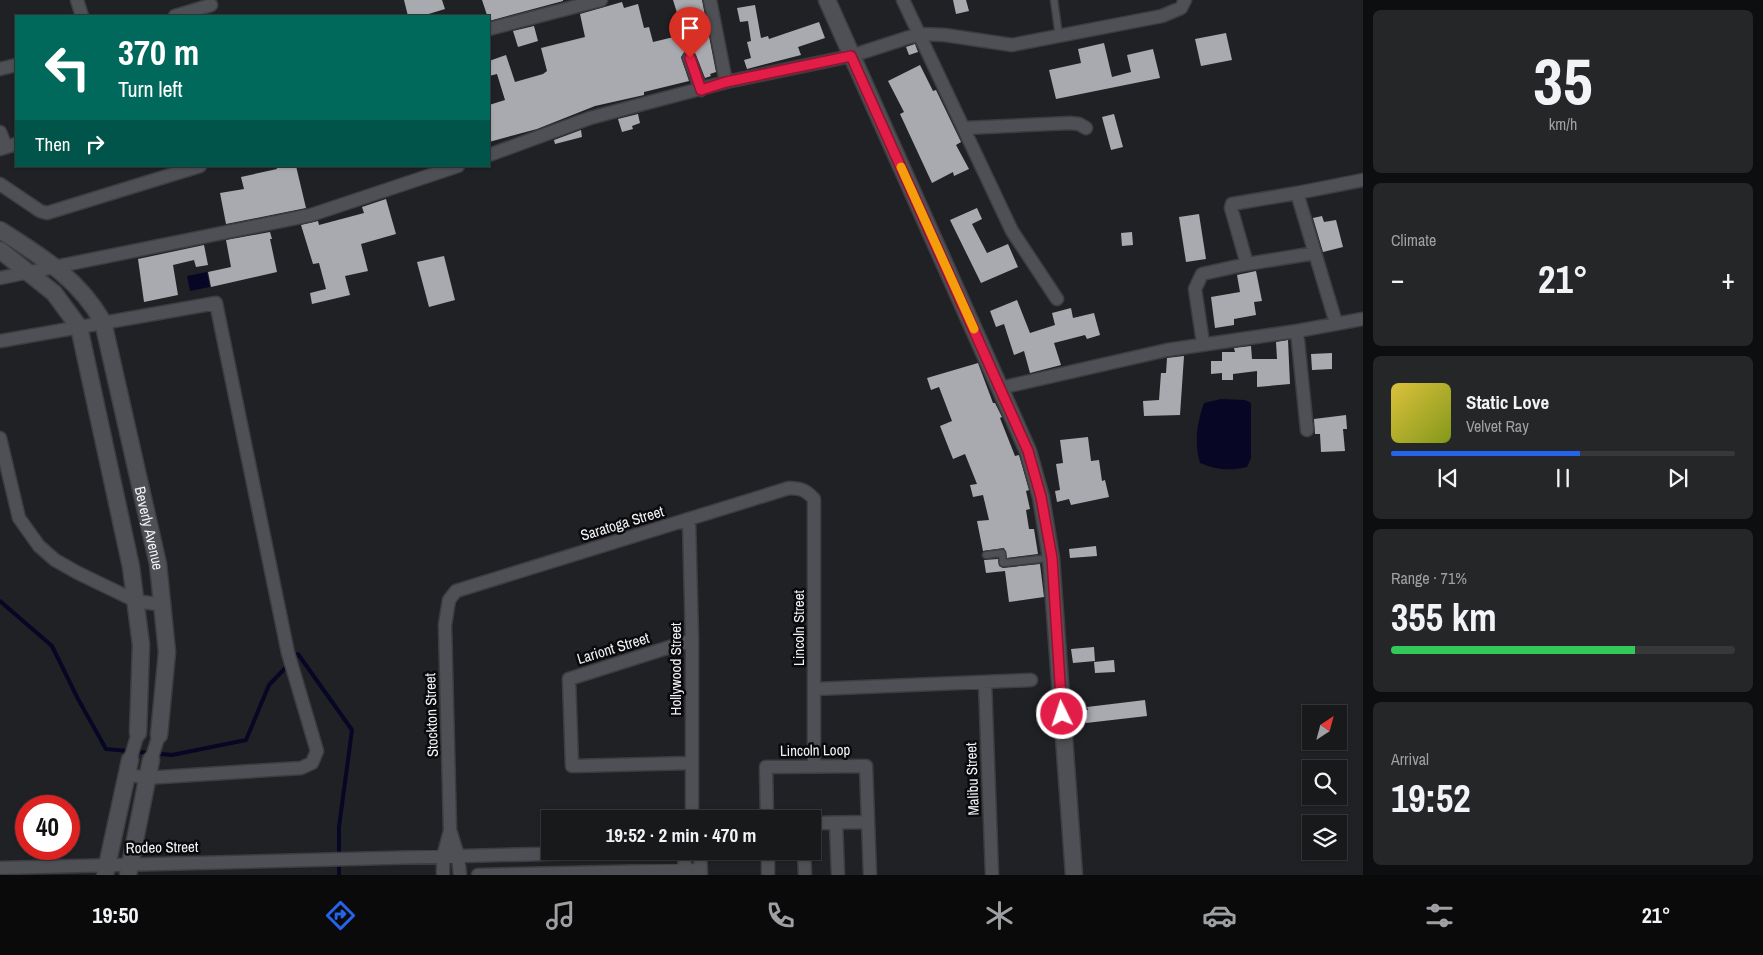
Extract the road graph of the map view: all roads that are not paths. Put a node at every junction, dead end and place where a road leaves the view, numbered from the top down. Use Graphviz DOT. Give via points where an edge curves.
graph roads {
  1 [pos="77,0"];
  2 [pos="601,0"];
  3 [pos="710,0"];
  4 [pos="827,0"];
  5 [pos="904,0"];
  6 [pos="1054,0"];
  7 [pos="1185,0"];
  8 [pos="211,7"];
  9 [pos="82,15"];
  10 [pos="179,15"];
  11 [pos="490,30"];
  12 [pos="919,34"];
  13 [pos="1059,36"];
  14 [pos="851,56"];
  15 [pos="690,58"];
  16 [pos="15,65"];
  17 [pos="0,69"];
  18 [pos="726,82"];
  19 [pos="701,90"];
  20 [pos="965,128"];
  21 [pos="1086,128"];
  22 [pos="0,132"];
  23 [pos="7,147"];
  24 [pos="490,155"];
  25 [pos="197,167"];
  26 [pos="453,167"];
  27 [pos="426,172"];
  28 [pos="1363,180"];
  29 [pos="0,184"];
  30 [pos="1298,192"];
  31 [pos="0,230"];
  32 [pos="0,250"];
  33 [pos="1316,253"];
  34 [pos="1247,264"];
  35 [pos="58,267"];
  36 [pos="29,271"];
  37 [pos="0,278"];
  38 [pos="1057,299"];
  39 [pos="1363,319"];
  40 [pos="103,322"];
  41 [pos="1336,323"];
  42 [pos="79,327"];
  43 [pos="1297,331"];
  44 [pos="0,341"];
  45 [pos="1203,343"];
  46 [pos="1000,388"];
  47 [pos="1307,430"];
  48 [pos="0,438"];
  49 [pos="808,491"];
  50 [pos="689,520"];
  51 [pos="986,555"];
  52 [pos="1052,558"];
  53 [pos="449,600"];
  54 [pos="136,601"];
  55 [pos="164,605"];
  56 [pos="692,640"];
  57 [pos="1031,680"];
  58 [pos="985,682"];
  59 [pos="815,689"];
  60 [pos="138,732"];
  61 [pos="159,735"];
  62 [pos="151,760"];
  63 [pos="691,763"];
  64 [pos="814,766"];
  65 [pos="128,767"];
  66 [pos="146,778"];
  67 [pos="692,810"];
  68 [pos="767,810"];
  69 [pos="868,822"];
  70 [pos="836,823"];
  71 [pos="821,824"];
  72 [pos="450,830"];
  73 [pos="541,854"];
  74 [pos="458,856"];
  75 [pos="443,857"];
  76 [pos="768,860"];
  77 [pos="804,860"];
  78 [pos="0,868"];
  79 [pos="107,870"];
  80 [pos="130,870"];
  81 [pos="684,872"];
  82 [pos="700,872"];
  83 [pos="581,874"];
  84 [pos="443,875"];
  85 [pos="460,875"];
  86 [pos="478,875"];
  87 [pos="768,875"];
  88 [pos="804,875"];
  89 [pos="838,875"];
  90 [pos="870,875"];
  91 [pos="992,875"];
  92 [pos="1074,875"];
  1 -- 9 [label="street"];
  2 -- 11 [label="street"];
  3 -- 18 [label="street"];
  4 -- 14 [label="street"];
  5 -- 12 [label="street"];
  6 -- 13 [label="lane"];
  7 -- 13 [label="street" via="1173,13"];
  8 -- 10 [label="street"];
  12 -- 13 [label="street" via="1012,45"];
  12 -- 14 [label="street"];
  12 -- 20 [label="street"];
  14 -- 18 [label="street"];
  14 -- 46 [label="street"];
  15 -- 19 [label="street"];
  16 -- 17 [label="street"];
  18 -- 19 [label="street"];
  19 -- 24 [label="street" via="590,118"];
  20 -- 21 [label="street" via="1070,123"];
  20 -- 38 [label="street" via="1012,231"];
  22 -- 23 [label="street"];
  25 -- 29 [label="street" via="48,213"];
  26 -- 27 [label="street"];
  27 -- 35 [label="street" via="311,215"];
  28 -- 30 [label="street"];
  30 -- 33 [label="street"];
  30 -- 34 [label="street" via="1232,204"];
  31 -- 35 [label="street, Beverly Avenue"];
  32 -- 36 [label="street, Beverly Avenue"];
  33 -- 34 [label="street"];
  33 -- 41 [label="street"];
  34 -- 45 [label="street" via="1202,274 1198,280 1196,296"];
  35 -- 36 [label="street"];
  35 -- 40 [label="street, Beverly Avenue" via="94,306"];
  36 -- 37 [label="street"];
  36 -- 42 [label="street, Beverly Avenue" via="54,293"];
  39 -- 41 [label="street"];
  40 -- 42 [label="street"];
  40 -- 55 [label="street, Beverly Avenue" via="158,564"];
  40 -- 66 [label="street" via="216,303 288,653 317,751 312,763 301,768"];
  41 -- 43 [label="street"];
  42 -- 44 [label="street"];
  42 -- 54 [label="street, Beverly Avenue"];
  43 -- 45 [label="street"];
  43 -- 47 [label="street"];
  45 -- 46 [label="street"];
  46 -- 52 [label="street" via="1028,451 1041,497"];
  48 -- 54 [label="street" via="19,518 38,546 55,560"];
  49 -- 50 [label="street, Saratoga Street" via="789,488"];
  49 -- 59 [label="street, Lincoln Street" via="814,499"];
  50 -- 53 [label="street, Saratoga Street" via="468,586 456,591"];
  50 -- 56 [label="street, Hollywood Street"];
  51 -- 52 [label="lane" via="1002,553 1003,563"];
  52 -- 92 [label="street"];
  53 -- 72 [label="street, Stockton Street" via="445,625"];
  54 -- 55 [label="street"];
  54 -- 60 [label="street, Beverly Avenue" via="140,645"];
  55 -- 61 [label="street, Beverly Avenue" via="167,652"];
  56 -- 63 [label="street, Hollywood Street"];
  56 -- 63 [label="street, Lariont Street" via="569,679 572,766"];
  57 -- 58 [label="street"];
  58 -- 59 [label="street"];
  58 -- 91 [label="street, Malibu Street"];
  59 -- 64 [label="street, Lincoln Street"];
  60 -- 65 [label="street, Beverly Avenue"];
  61 -- 62 [label="street, Beverly Avenue"];
  62 -- 66 [label="street, Beverly Avenue"];
  63 -- 67 [label="street, Hollywood Street"];
  64 -- 68 [label="street, Lincoln Loop" via="766,767"];
  64 -- 69 [label="street, Lincoln Loop" via="866,766"];
  65 -- 66 [label="street"];
  65 -- 79 [label="street, Beverly Avenue"];
  66 -- 80 [label="street, Beverly Avenue"];
  69 -- 70 [label="street"];
  69 -- 90 [label="street, Lincoln Loop"];
  70 -- 71 [label="street"];
  70 -- 89 [label="street"];
  72 -- 74 [label="street"];
  72 -- 75 [label="street"];
  73 -- 74 [label="street"];
  74 -- 75 [label="street"];
  74 -- 85 [label="street"];
  75 -- 80 [label="street, Rodeo Street"];
  75 -- 84 [label="street"];
  76 -- 87 [label="street"];
  77 -- 88 [label="street"];
  78 -- 79 [label="street, Rodeo Street"];
  79 -- 80 [label="street, Rodeo Street"];
  81 -- 82 [label="street"];
  81 -- 83 [label="street"];
  83 -- 86 [label="street"];
}
